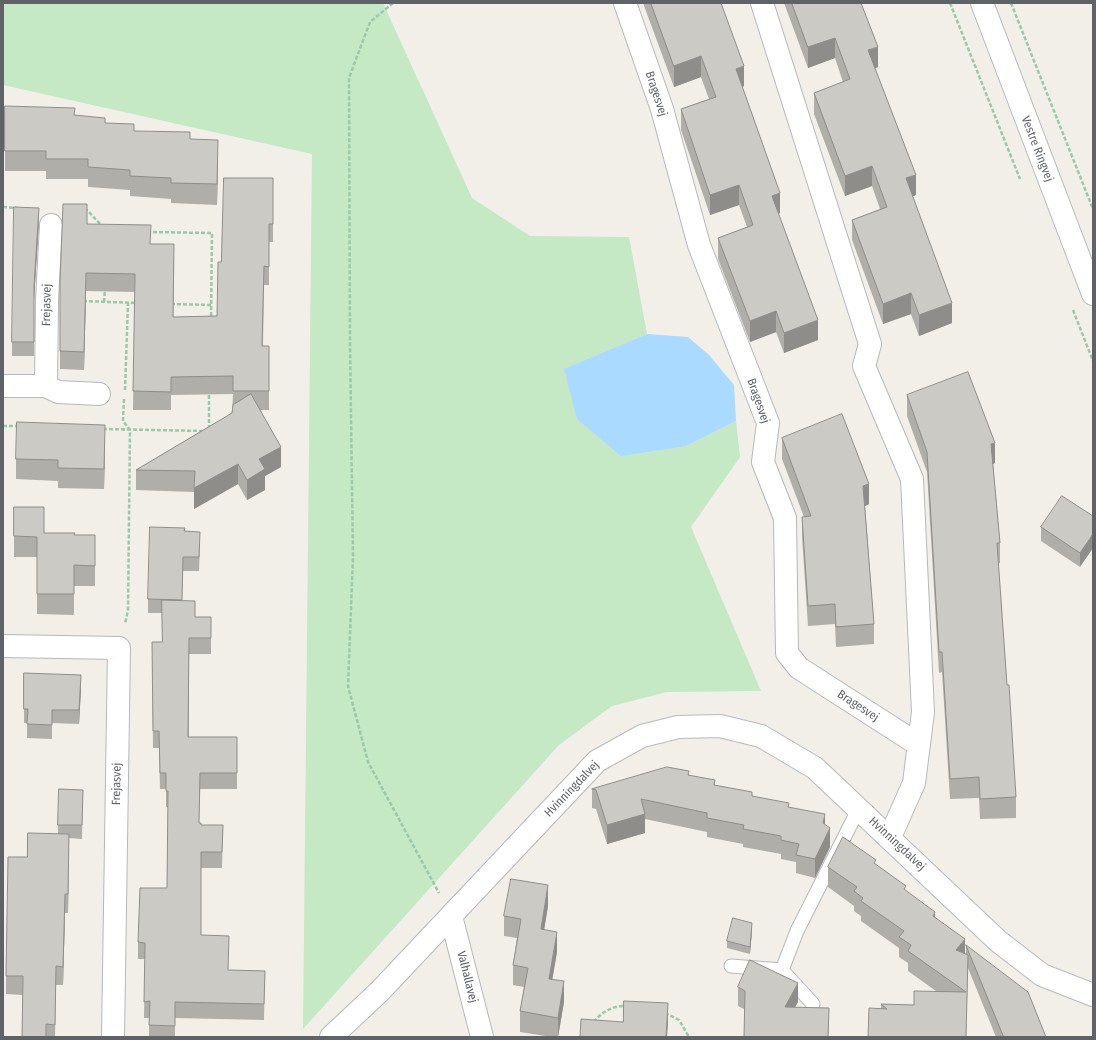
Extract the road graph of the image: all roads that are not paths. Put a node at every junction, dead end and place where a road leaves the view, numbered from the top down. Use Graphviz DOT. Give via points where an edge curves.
graph roads {
  1 [pos="625,3"];
  2 [pos="762,3"];
  3 [pos="982,3"];
  4 [pos="51,224"];
  5 [pos="1093,294"];
  6 [pos="3,386"];
  7 [pos="46,386"];
  8 [pos="99,394"];
  9 [pos="3,646"];
  10 [pos="919,745"];
  11 [pos="859,808"];
  12 [pos="890,837"];
  13 [pos="451,916"];
  14 [pos="731,966"];
  15 [pos="782,970"];
  16 [pos="1093,995"];
  17 [pos="813,1004"];
  18 [pos="113,1037"];
  19 [pos="331,1037"];
  20 [pos="482,1037"];
  1 -- 10 [label="street, Bragesvej" via="662,109 699,245 768,423 763,462 785,518 787,653 799,668"];
  2 -- 10 [label="street" via="870,344 864,366 912,479 923,712"];
  3 -- 5 [label="street, Vestre Ringvej"];
  4 -- 7 [label="street, Frejasvej"];
  6 -- 7 [label="street"];
  7 -- 8 [label="street" via="58,392"];
  9 -- 18 [label="street, Frejasvej" via="119,648"];
  10 -- 12 [label="street" via="914,783"];
  11 -- 12 [label="street, Hvinningdalvej"];
  11 -- 13 [label="street, Hvinningdalvej" via="815,768 761,736 720,726 678,727 642,736 597,761"];
  11 -- 15 [label="lane" via="797,931"];
  12 -- 16 [label="street, Hvinningdalvej" via="998,941 1042,975"];
  13 -- 19 [label="street, Hvinningdalvej" via="379,992"];
  13 -- 20 [label="street, Valhallavej"];
  14 -- 15 [label="lane"];
  15 -- 17 [label="lane"];
}
